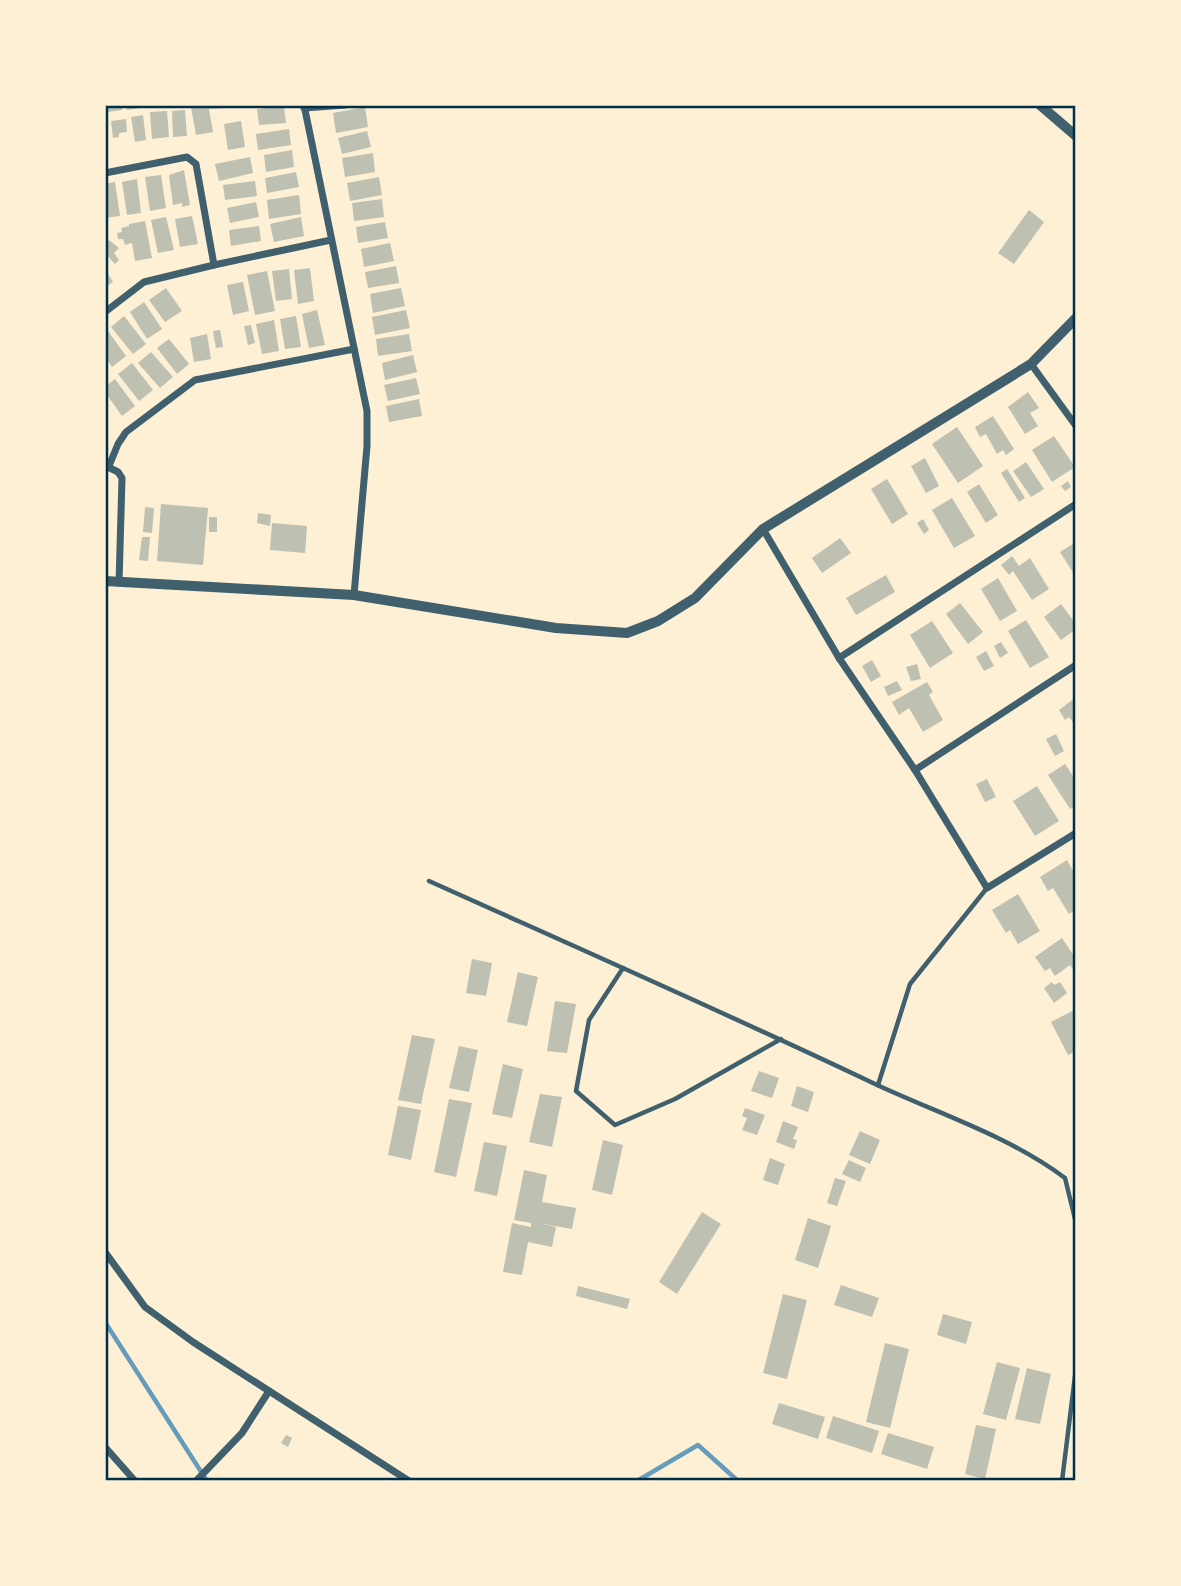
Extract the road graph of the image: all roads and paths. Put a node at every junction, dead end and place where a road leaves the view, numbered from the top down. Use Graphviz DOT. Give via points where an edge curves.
graph roads {
  1 [pos="346,105"];
  2 [pos="1040,105"];
  3 [pos="304,106"];
  4 [pos="1076,136"];
  5 [pos="105,173"];
  6 [pos="331,240"];
  7 [pos="214,265"];
  8 [pos="105,312"];
  9 [pos="1076,318"];
  10 [pos="354,349"];
  11 [pos="1031,364"];
  12 [pos="1076,426"];
  13 [pos="107,466"];
  14 [pos="1076,504"];
  15 [pos="763,529"];
  16 [pos="105,582"];
  17 [pos="119,583"];
  18 [pos="354,596"];
  19 [pos="839,658"];
  20 [pos="1076,665"];
  21 [pos="915,770"];
  22 [pos="1076,833"];
  23 [pos="429,881"];
  24 [pos="987,888"];
  25 [pos="622,968"];
  26 [pos="781,1039"];
  27 [pos="878,1085"];
  28 [pos="1076,1223"];
  29 [pos="105,1252"];
  30 [pos="1076,1368"];
  31 [pos="269,1391"];
  32 [pos="105,1447"];
  33 [pos="135,1481"];
  34 [pos="196,1481"];
  35 [pos="409,1481"];
  36 [pos="1062,1481"];
  1 -- 3 [label="street"];
  2 -- 4 [label="street"];
  3 -- 6 [label="street"];
  5 -- 7 [label="street" via="192,159"];
  6 -- 7 [label="street"];
  6 -- 10 [label="street"];
  7 -- 8 [label="street" via="145,282"];
  9 -- 11 [label="street"];
  10 -- 13 [label="street" via="195,380 126,432"];
  10 -- 18 [label="street" via="367,411 367,446"];
  11 -- 12 [label="street"];
  11 -- 15 [label="street"];
  13 -- 17 [label="street" via="122,478"];
  14 -- 19 [label="street"];
  15 -- 18 [label="street" via="695,598 658,621 627,633 556,628"];
  15 -- 19 [label="street"];
  16 -- 17 [label="street"];
  17 -- 18 [label="street"];
  19 -- 21 [label="street"];
  20 -- 21 [label="street"];
  21 -- 24 [label="street"];
  22 -- 24 [label="street"];
  23 -- 25 [label="lane"];
  24 -- 27 [label="lane" via="910,984"];
  25 -- 26 [label="lane"];
  25 -- 26 [label="lane" via="589,1020 576,1091 615,1125 675,1099"];
  26 -- 27 [label="lane"];
  27 -- 28 [label="lane" via="1037,1157 1065,1178"];
  29 -- 31 [label="street" via="145,1307"];
  30 -- 36 [label="lane"];
  31 -- 34 [label="street" via="242,1433"];
  31 -- 35 [label="street"];
  32 -- 33 [label="street"];
}
